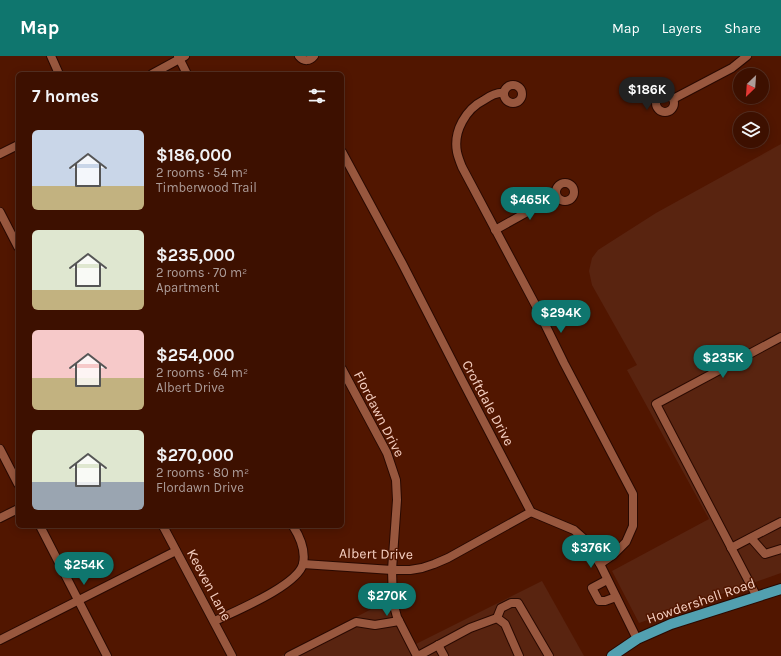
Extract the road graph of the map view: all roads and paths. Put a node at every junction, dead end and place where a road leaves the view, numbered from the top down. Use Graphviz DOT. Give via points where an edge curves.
graph roads {
  1 [pos="51,56"];
  2 [pos="299,56"];
  3 [pos="314,56"];
  4 [pos="747,56"];
  5 [pos="181,57"];
  6 [pos="58,72"];
  7 [pos="155,72"];
  8 [pos="186,72"];
  9 [pos="504,93"];
  10 [pos="673,99"];
  11 [pos="16,146"];
  12 [pos="0,154"];
  13 [pos="344,156"];
  14 [pos="556,196"];
  15 [pos="0,212"];
  16 [pos="495,230"];
  17 [pos="16,243"];
  18 [pos="781,337"];
  19 [pos="344,374"];
  20 [pos="0,449"];
  21 [pos="16,480"];
  22 [pos="16,510"];
  23 [pos="531,512"];
  24 [pos="0,518"];
  25 [pos="781,522"];
  26 [pos="41,528"];
  27 [pos="164,528"];
  28 [pos="294,528"];
  29 [pos="751,538"];
  30 [pos="731,548"];
  31 [pos="781,549"];
  32 [pos="176,551"];
  33 [pos="303,564"];
  34 [pos="600,564"];
  35 [pos="392,570"];
  36 [pos="607,580"];
  37 [pos="781,589"];
  38 [pos="616,597"];
  39 [pos="757,597"];
  40 [pos="78,600"];
  41 [pos="497,618"];
  42 [pos="214,621"];
  43 [pos="399,621"];
  44 [pos="637,639"];
  45 [pos="0,640"];
  46 [pos="438,645"];
  47 [pos="106,656"];
  48 [pos="232,656"];
  49 [pos="288,656"];
  50 [pos="418,656"];
  51 [pos="444,656"];
  52 [pos="519,656"];
  53 [pos="549,656"];
  54 [pos="612,656"];
  1 -- 6 [label="street"];
  2 -- 3 [label="street" via="304,60 311,60"];
  4 -- 10 [label="street" via="732,68"];
  5 -- 7 [label="street"];
  5 -- 8 [label="street"];
  9 -- 16 [label="street" via="500,92 476,104 461,125 456,139 462,167"];
  11 -- 12 [label="street"];
  13 -- 23 [label="street, Croftdale Drive"];
  14 -- 16 [label="street"];
  15 -- 17 [label="street"];
  16 -- 34 [label="street" via="633,494 633,526 626,542"];
  18 -- 30 [label="street" via="656,404"];
  19 -- 35 [label="street, Flordawn Drive" via="387,453 396,480"];
  20 -- 21 [label="street"];
  22 -- 24 [label="street"];
  23 -- 34 [label="street" via="574,530 583,538"];
  23 -- 35 [label="street, Albert Drive" via="434,564 422,568"];
  25 -- 29 [label="street"];
  26 -- 40 [label="street"];
  27 -- 32 [label="street, Keeven Lane"];
  28 -- 33 [label="street" via="302,546"];
  29 -- 30 [label="street"];
  29 -- 31 [label="street" via="765,554"];
  30 -- 39 [label="street"];
  32 -- 40 [label="street"];
  32 -- 42 [label="street, Keeven Lane"];
  33 -- 35 [label="street, Albert Drive"];
  33 -- 42 [label="street" via="297,575 283,586"];
  34 -- 36 [label="street"];
  35 -- 43 [label="street, Flordawn Drive" via="393,602"];
  36 -- 38 [label="street"];
  36 -- 38 [label="street" via="592,588 599,601"];
  37 -- 39 [label="main road, Howdershell Road"];
  38 -- 44 [label="street"];
  39 -- 44 [label="main road, Howdershell Road" via="671,624"];
  40 -- 45 [label="street"];
  40 -- 47 [label="street"];
  41 -- 46 [label="street" via="470,628"];
  41 -- 52 [label="street" via="505,624"];
  41 -- 53 [label="street" via="501,608 518,603"];
  42 -- 48 [label="street, Keeven Lane"];
  43 -- 49 [label="street" via="375,625 356,622"];
  43 -- 50 [label="street, Flordawn Drive"];
  44 -- 54 [label="main road, Howdershell Road"];
  46 -- 50 [label="street"];
  46 -- 51 [label="street"];
}
